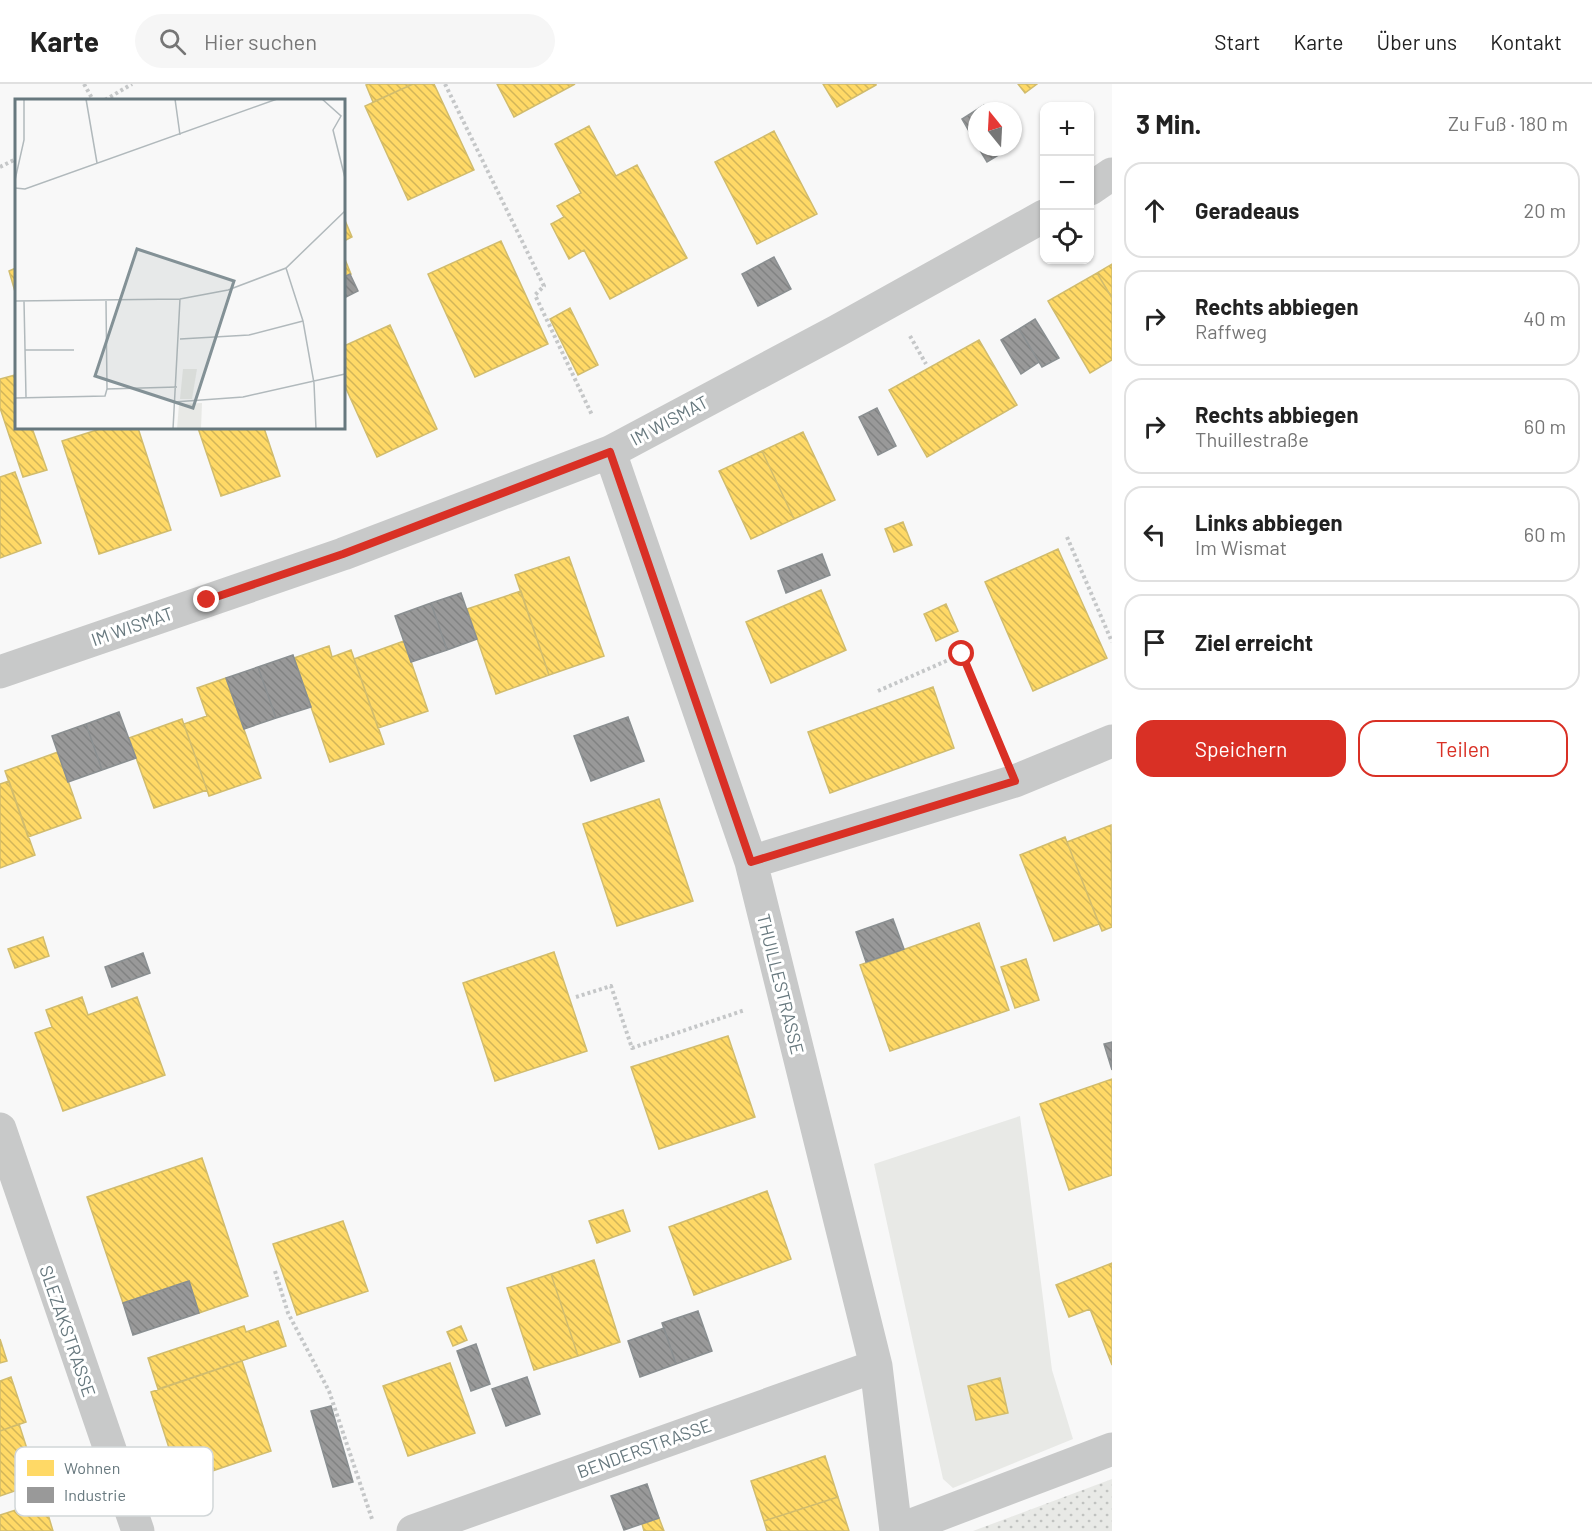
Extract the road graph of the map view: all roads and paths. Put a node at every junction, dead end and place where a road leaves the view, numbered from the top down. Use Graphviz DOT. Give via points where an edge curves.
graph roads {
  1 [pos="84,84"];
  2 [pos="132,84"];
  3 [pos="445,84"];
  4 [pos="92,99"];
  5 [pos="107,99"];
  6 [pos="15,160"];
  7 [pos="0,167"];
  8 [pos="1112,174"];
  9 [pos="1094,186"];
  10 [pos="1040,218"];
  11 [pos="610,452"];
  12 [pos="1068,537"];
  13 [pos="1112,642"];
  14 [pos="0,672"];
  15 [pos="878,691"];
  16 [pos="1112,741"];
  17 [pos="1015,781"];
  18 [pos="751,862"];
  19 [pos="576,997"];
  20 [pos="784,997"];
  21 [pos="0,1129"];
  22 [pos="275,1271"];
  23 [pos="876,1366"];
  24 [pos="109,1447"];
  25 [pos="1112,1449"];
  26 [pos="133,1516"];
  27 [pos="373,1520"];
  28 [pos="138,1531"];
  29 [pos="413,1531"];
  30 [pos="896,1531"];
  1 -- 4 [label="path"];
  2 -- 5 [label="path"];
  3 -- 11 [label="path" via="544,286 535,296"];
  6 -- 7 [label="path"];
  8 -- 9 [label="street"];
  10 -- 11 [label="street, IM WISMAT"];
  11 -- 14 [label="street, IM WISMAT" via="343,554"];
  11 -- 18 [label="street, THUILLESTRASSE"];
  12 -- 13 [label="path"];
  15 -- 17 [label="path" via="962,654"];
  16 -- 17 [label="street"];
  17 -- 18 [label="street"];
  18 -- 20 [label="street, THUILLESTRASSE"];
  19 -- 20 [label="path" via="611,986 632,1048"];
  20 -- 23 [label="street, THUILLESTRASSE"];
  21 -- 24 [label="street, SLEZAKSTRASSE"];
  22 -- 27 [label="path" via="288,1313 329,1391"];
  23 -- 29 [label="street, BENDERSTRASSE"];
  23 -- 30 [label="street, THUILLESTRASSE"];
  25 -- 30 [label="street"];
  26 -- 28 [label="street, SLEZAKSTRASSE"];
}
